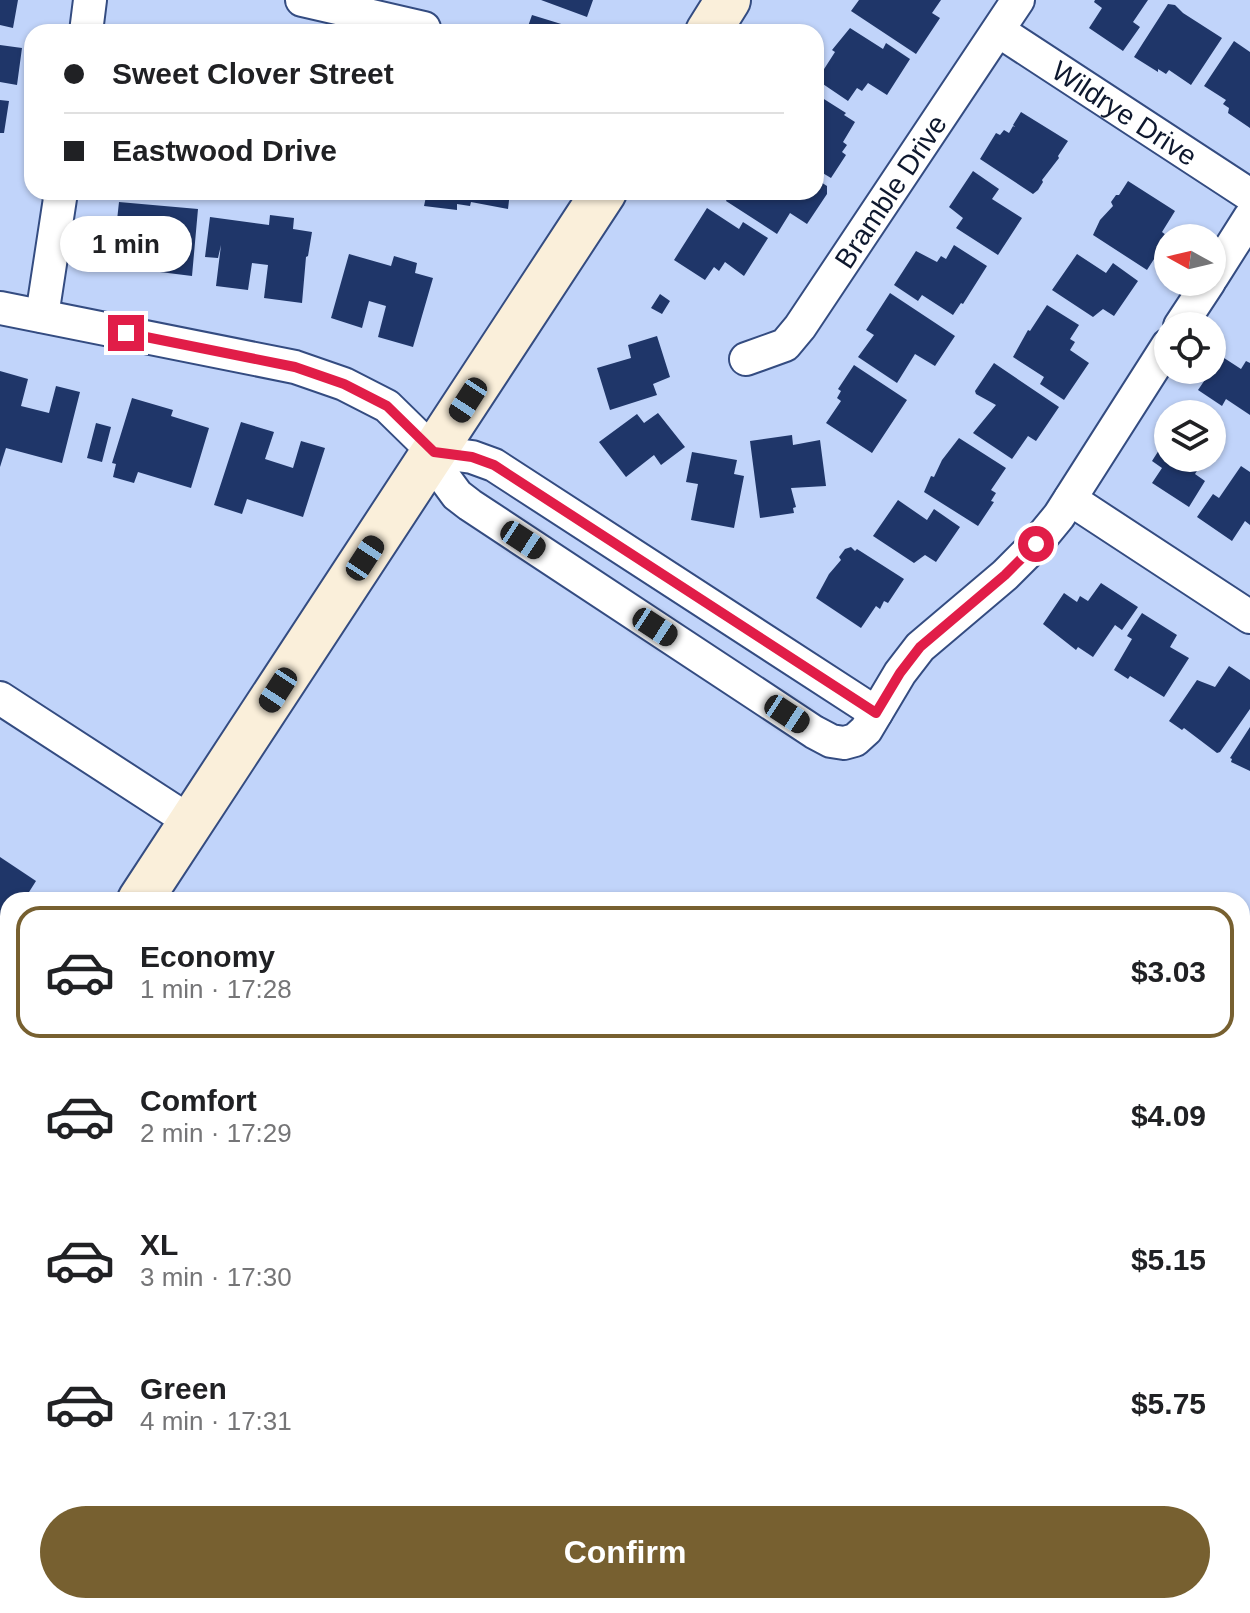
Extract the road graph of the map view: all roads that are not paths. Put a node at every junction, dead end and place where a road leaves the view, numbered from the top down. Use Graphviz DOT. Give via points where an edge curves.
graph roads {
  1 [pos="90,0"];
  2 [pos="302,0"];
  3 [pos="728,0"];
  4 [pos="1018,0"];
  5 [pos="87,24"];
  6 [pos="407,24"];
  7 [pos="713,24"];
  8 [pos="999,31"];
  9 [pos="1250,195"];
  10 [pos="60,200"];
  11 [pos="599,200"];
  12 [pos="1250,217"];
  13 [pos="1226,255"];
  14 [pos="0,308"];
  15 [pos="42,316"];
  16 [pos="746,359"];
  17 [pos="1154,367"];
  18 [pos="434,452"];
  19 [pos="1070,499"];
  20 [pos="1250,617"];
  21 [pos="0,698"];
  22 [pos="876,713"];
  23 [pos="191,822"];
  24 [pos="145,892"];
  1 -- 5 [label="street"];
  2 -- 6 [label="street"];
  3 -- 7 [label="main road"];
  4 -- 8 [label="street, Bramble Drive"];
  8 -- 9 [label="street, Wildrye Drive"];
  8 -- 16 [label="street, Bramble Drive" via="800,327 785,345"];
  10 -- 15 [label="street"];
  11 -- 18 [label="main road"];
  12 -- 13 [label="street"];
  14 -- 15 [label="street"];
  15 -- 18 [label="street" via="295,367 344,384 387,406"];
  17 -- 19 [label="street"];
  18 -- 22 [label="street" via="494,465"];
  18 -- 22 [label="street" via="446,480 470,505 814,732 831,741 855,740"];
  18 -- 23 [label="main road"];
  19 -- 20 [label="street"];
  19 -- 22 [label="street" via="1005,575 920,647"];
  21 -- 23 [label="street"];
  23 -- 24 [label="main road"];
}
